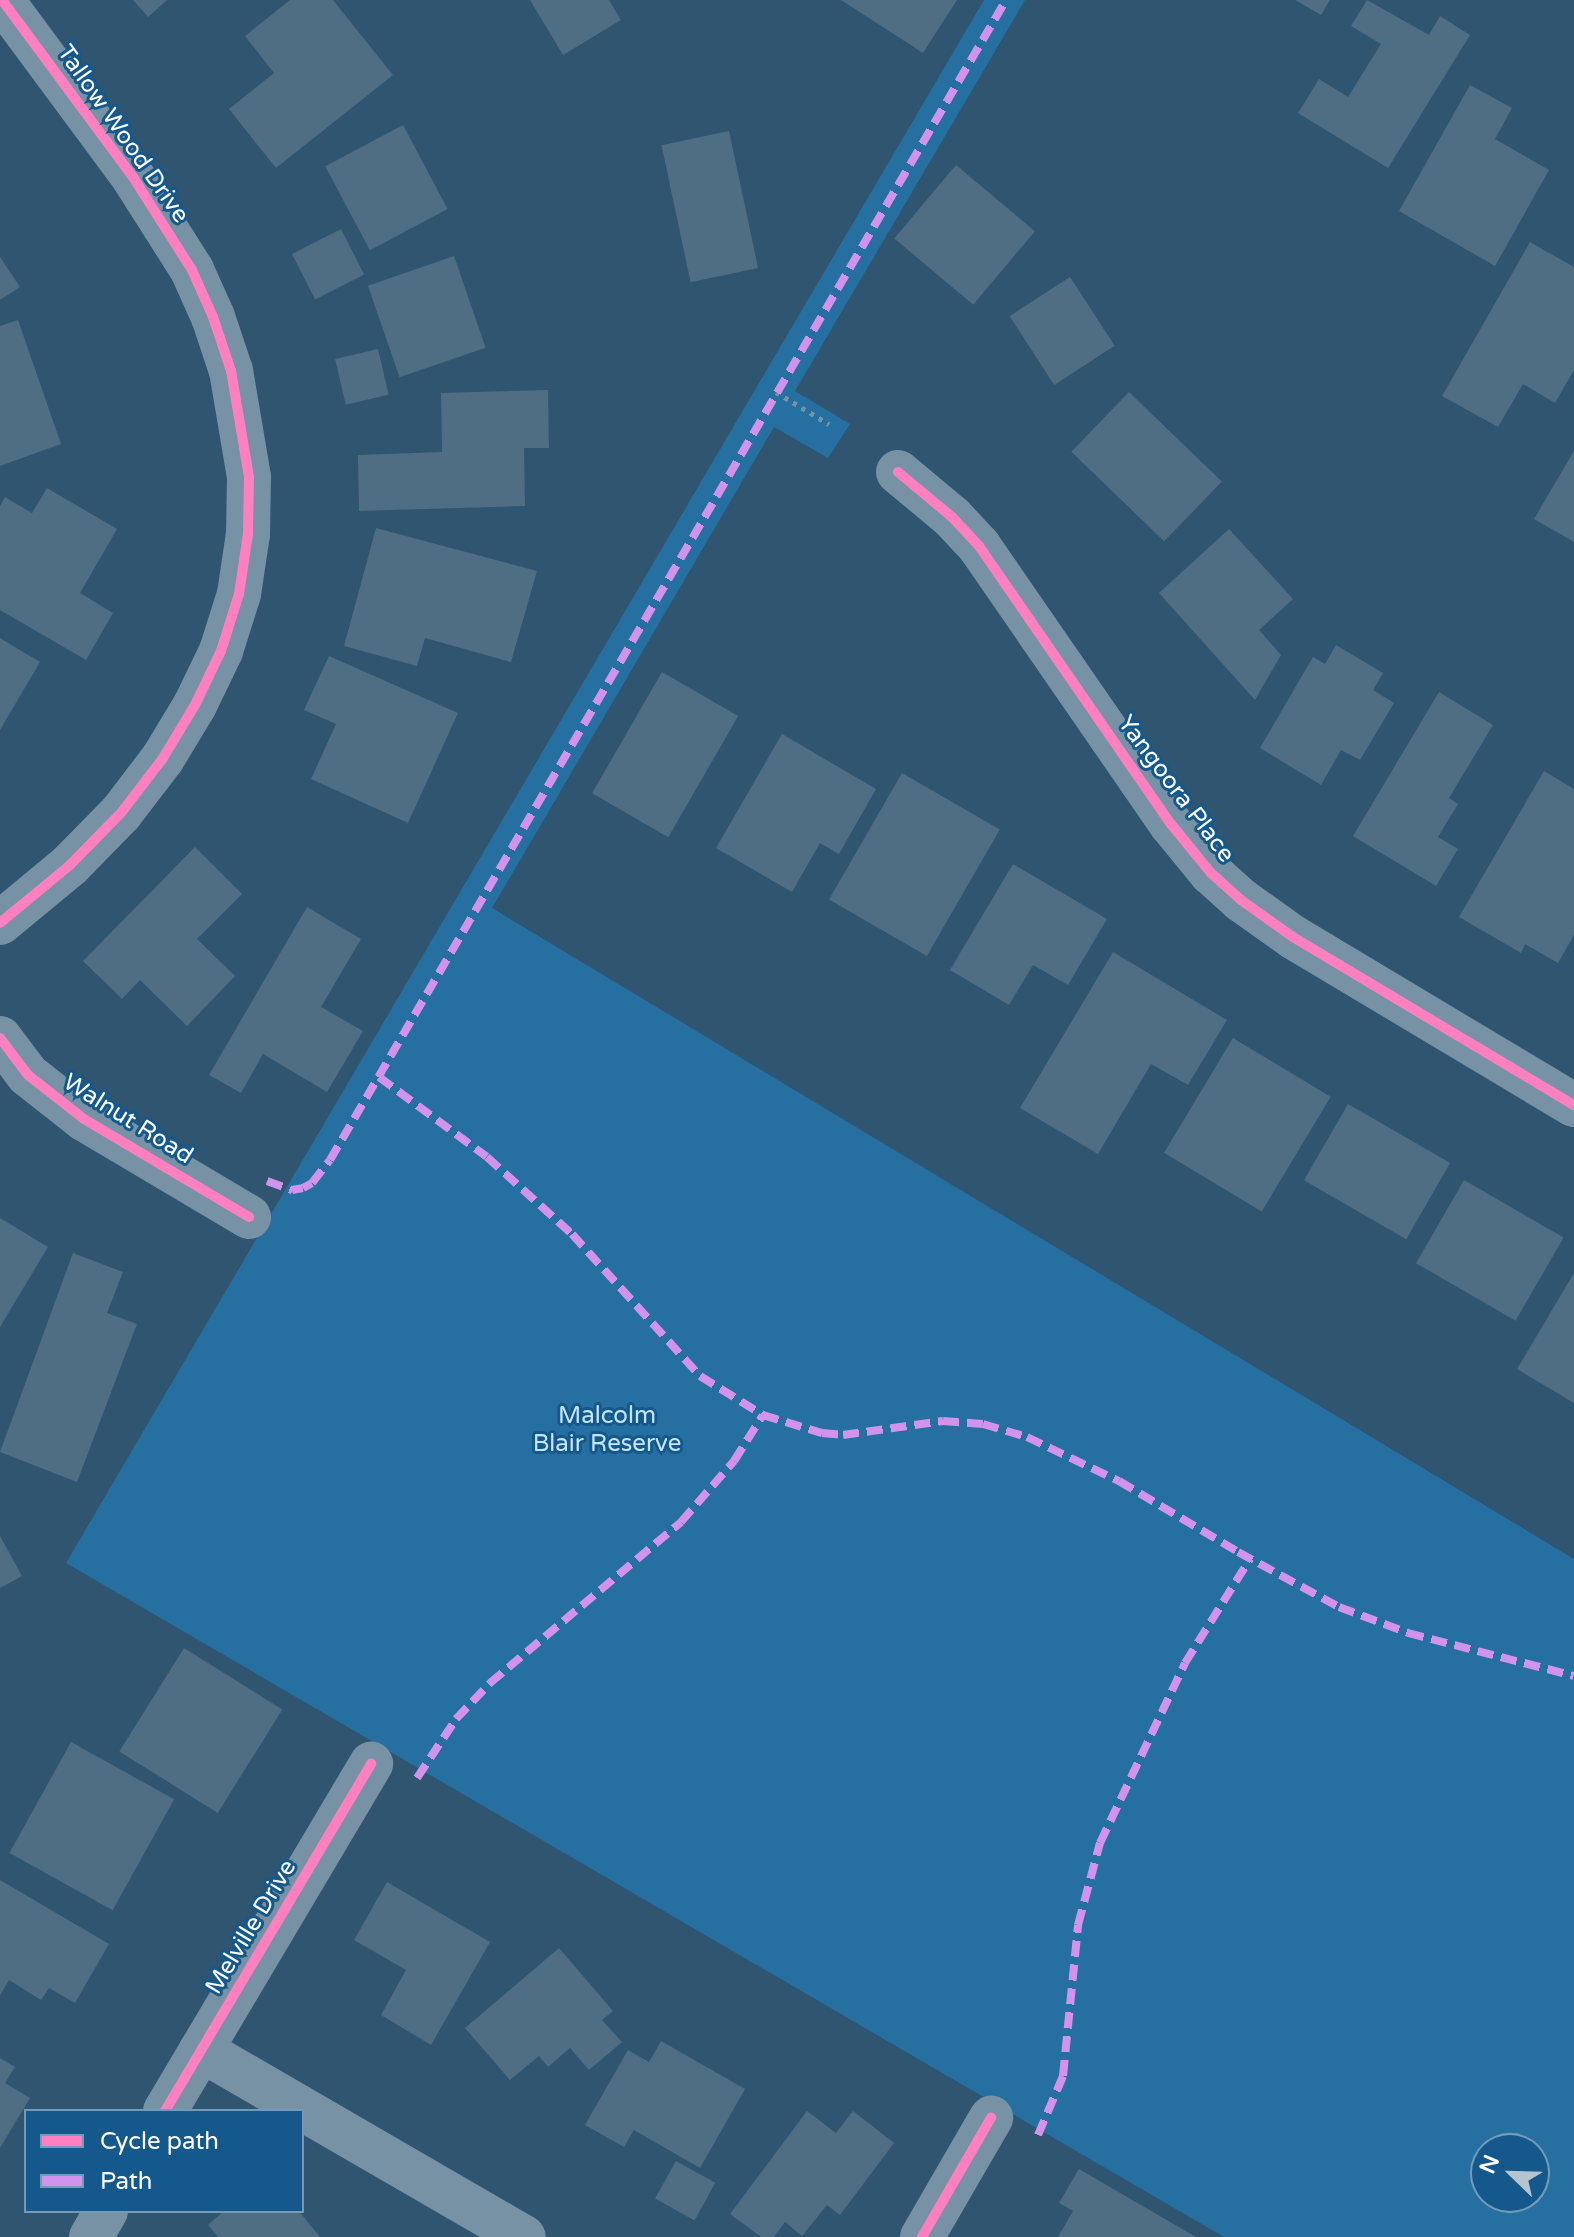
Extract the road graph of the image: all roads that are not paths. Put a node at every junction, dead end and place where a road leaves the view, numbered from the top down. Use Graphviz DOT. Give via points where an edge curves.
graph roads {
  1 [pos="2,0"];
  2 [pos="898,472"];
  3 [pos="0,923"];
  4 [pos="0,1038"];
  5 [pos="1574,1105"];
  6 [pos="249,1217"];
  7 [pos="371,1764"];
  8 [pos="201,2050"];
  9 [pos="166,2109"];
  10 [pos="303,2109"];
  11 [pos="304,2110"];
  12 [pos="991,2118"];
  13 [pos="105,2213"];
  14 [pos="91,2237"];
  15 [pos="524,2237"];
  16 [pos="922,2237"];
  1 -- 3 [label="street, Tallow Wood Drive" via="133,177 192,270 231,371 249,477 239,594 221,651 195,705 121,813 70,865"];
  2 -- 5 [label="street, Yangoora Place" via="979,546 1171,824 1211,873 1293,937"];
  4 -- 6 [label="street, Walnut Road" via="52,1096"];
  7 -- 8 [label="street, Melville Drive"];
  8 -- 9 [label="street, Melville Drive"];
  8 -- 10 [label="street"];
  11 -- 15 [label="street"];
  12 -- 16 [label="street"];
  13 -- 14 [label="street"];
}
